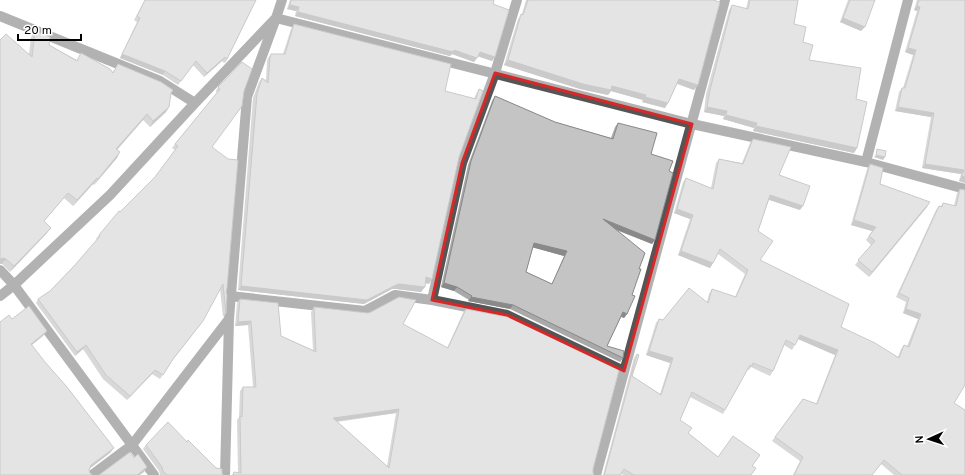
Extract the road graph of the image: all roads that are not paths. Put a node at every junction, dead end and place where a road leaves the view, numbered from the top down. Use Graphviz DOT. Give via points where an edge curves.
graph roads {
  1 [pos="282,0"];
  2 [pos="517,0"];
  3 [pos="725,0"];
  4 [pos="908,0"];
  5 [pos="1,17"];
  6 [pos="276,18"];
  7 [pos="495,73"];
  8 [pos="195,103"];
  9 [pos="692,124"];
  10 [pos="866,162"];
  11 [pos="965,189"];
  12 [pos="0,270"];
  13 [pos="14,285"];
  14 [pos="0,296"];
  15 [pos="230,296"];
  16 [pos="432,300"];
  17 [pos="229,320"];
  18 [pos="624,371"];
  19 [pos="132,445"];
  20 [pos="92,475"];
  21 [pos="154,475"];
  22 [pos="225,475"];
  23 [pos="596,475"];
  1 -- 6 [label="street"];
  2 -- 7 [label="street"];
  3 -- 9 [label="street"];
  4 -- 10 [label="street"];
  5 -- 8 [label="street" via="160,81"];
  6 -- 7 [label="street"];
  6 -- 8 [label="street"];
  6 -- 15 [label="street" via="247,97"];
  7 -- 9 [label="street"];
  7 -- 16 [label="street" via="462,163"];
  8 -- 13 [label="street" via="110,195"];
  9 -- 10 [label="street"];
  9 -- 18 [label="street"];
  10 -- 11 [label="street"];
  12 -- 13 [label="street"];
  13 -- 14 [label="street"];
  13 -- 19 [label="street"];
  15 -- 16 [label="street" via="365,311 395,295"];
  15 -- 17 [label="street"];
  16 -- 18 [label="street" via="507,315"];
  17 -- 19 [label="street"];
  17 -- 22 [label="street"];
  18 -- 23 [label="street"];
  19 -- 20 [label="street"];
  19 -- 21 [label="street"];
}
